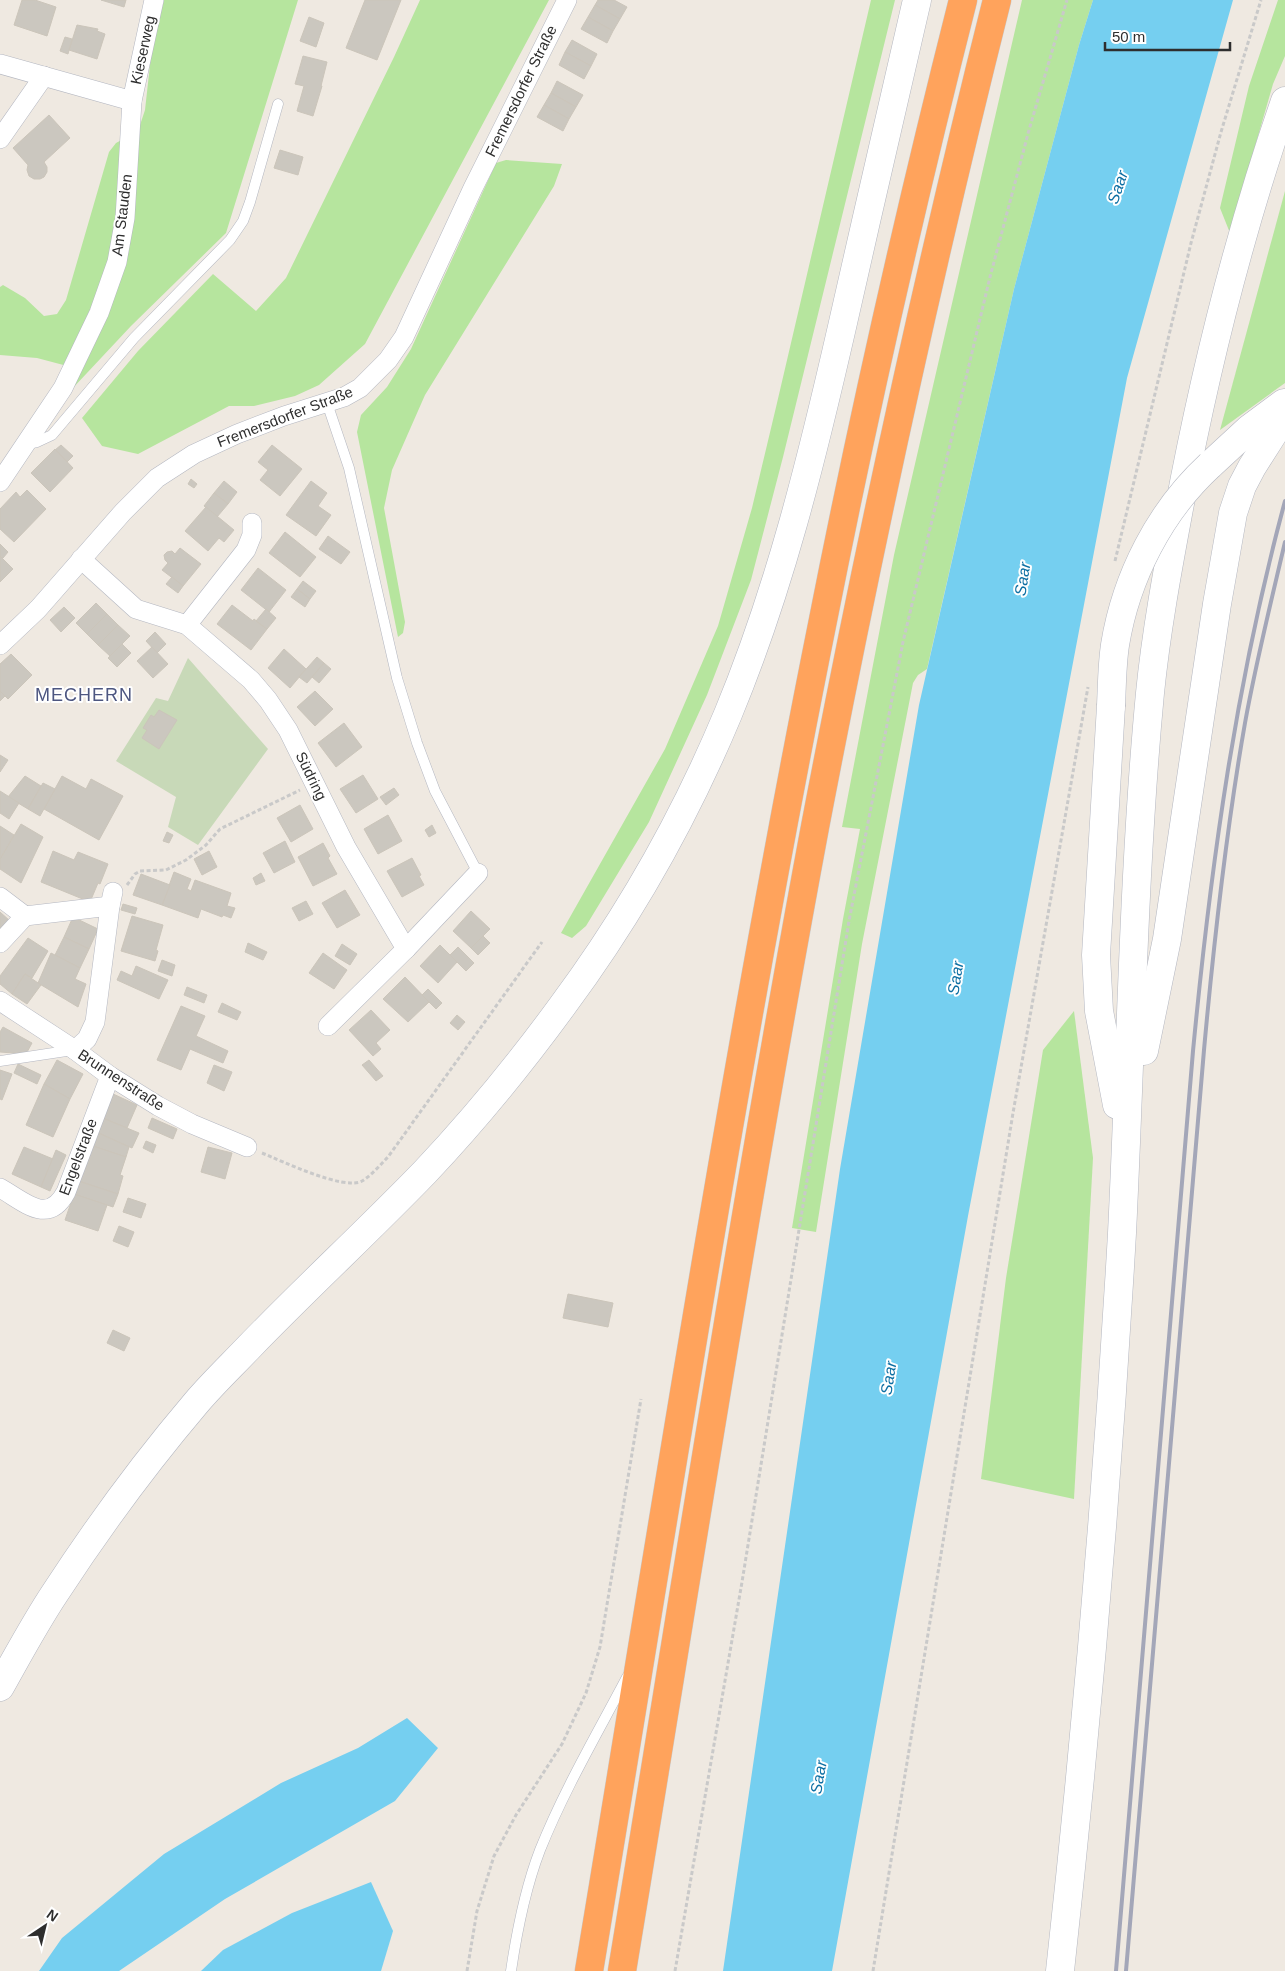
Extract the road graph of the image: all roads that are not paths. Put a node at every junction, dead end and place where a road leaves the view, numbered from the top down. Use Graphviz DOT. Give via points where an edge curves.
graph roads {
  1 [pos="154,0"];
  2 [pos="567,0"];
  3 [pos="918,0"];
  4 [pos="963,0"];
  5 [pos="997,0"];
  6 [pos="0,64"];
  7 [pos="44,76"];
  8 [pos="132,101"];
  9 [pos="1285,101"];
  10 [pos="278,104"];
  11 [pos="0,139"];
  12 [pos="1285,402"];
  13 [pos="327,403"];
  14 [pos="1285,415"];
  15 [pos="26,444"];
  16 [pos="0,482"];
  17 [pos="252,523"];
  18 [pos="81,559"];
  19 [pos="187,625"];
  20 [pos="0,645"];
  21 [pos="478,873"];
  22 [pos="0,897"];
  23 [pos="25,916"];
  24 [pos="0,944"];
  25 [pos="406,949"];
  26 [pos="0,1001"];
  27 [pos="328,1026"];
  28 [pos="75,1050"];
  29 [pos="0,1061"];
  30 [pos="110,1076"];
  31 [pos="247,1147"];
  32 [pos="1126,1151"];
  33 [pos="0,1188"];
  34 [pos="642,1650"];
  35 [pos="0,1686"];
  36 [pos="511,1971"];
  37 [pos="589,1971"];
  38 [pos="622,1971"];
  39 [pos="1060,1971"];
  1 -- 8 [label="street, Kieserweg"];
  2 -- 13 [label="street, Fremersdorfer Straße" via="473,188 404,336 388,360 360,388"];
  3 -- 35 [label="main road" via="812,456 769,604 727,716 646,878 566,1002 508,1079 422,1174 198,1400 126,1491 54,1594"];
  4 -- 34 [label="highway" via="894,286 823,616 737,1078"];
  5 -- 38 [label="highway" via="926,293 857,613 815,829 764,1113"];
  6 -- 7 [label="street"];
  7 -- 8 [label="street"];
  7 -- 11 [label="street"];
  8 -- 15 [label="street, Am Stauden" via="125,218 117,262 99,314 63,388"];
  9 -- 32 [label="main road" via="1222,304 1194,429 1162,605 1150,690 1143,786"];
  10 -- 15 [label="lane" via="250,202 243,221 230,240 134,338 52,435"];
  12 -- 32 [label="main road, bridge" via="1210,464 1169,512 1136,571 1116,643 1098,910 1097,984 1103,1037"];
  13 -- 18 [label="street, Fremersdorfer Straße" via="236,434 194,454 157,478"];
  13 -- 21 [label="lane" via="349,468 397,678 417,743 435,791"];
  14 -- 32 [label="main road" via="1252,466 1233,513 1168,939 1152,1005"];
  15 -- 16 [label="street, Am Stauden"];
  17 -- 19 [label="street" via="252,535 246,550"];
  18 -- 19 [label="street, Südring" via="136,609"];
  18 -- 20 [label="street, Fremersdorfer Straße"];
  19 -- 25 [label="street, Südring" via="251,680 268,700 288,730 346,847"];
  21 -- 25 [label="street"];
  22 -- 23 [label="street"];
  23 -- 24 [label="street"];
  23 -- 28 [label="street" via="111,899 95,1022 87,1039"];
  25 -- 27 [label="street"];
  26 -- 28 [label="street, Brunnenstraße"];
  28 -- 29 [label="lane"];
  28 -- 30 [label="street, Brunnenstraße"];
  30 -- 31 [label="street, Brunnenstraße" via="184,1119"];
  30 -- 33 [label="street, Engelstraße" via="60,1204 47,1210 37,1209"];
  32 -- 39 [label="main road" via="1095,1607"];
  34 -- 36 [label="lane" via="560,1803 540,1851 520,1918"];
  34 -- 37 [label="highway"];
}
